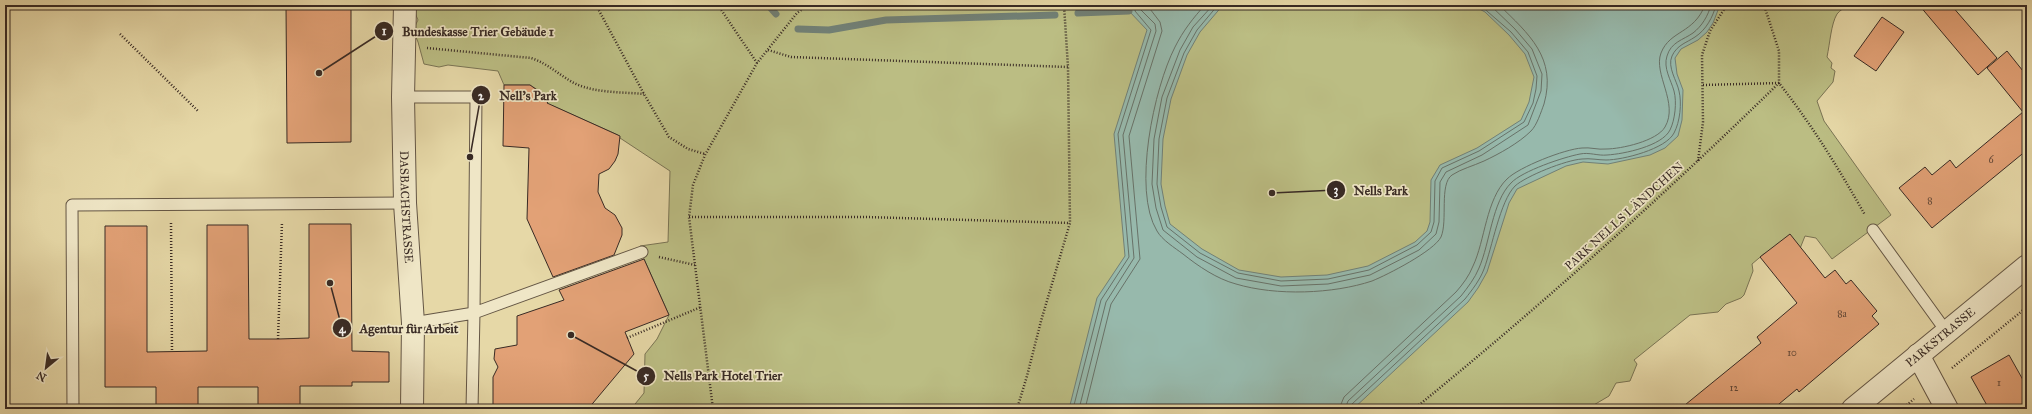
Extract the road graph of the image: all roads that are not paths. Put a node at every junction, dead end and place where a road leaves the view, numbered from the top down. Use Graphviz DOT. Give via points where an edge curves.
graph roads {
  1 [pos="405,5"];
  2 [pos="403,98"];
  3 [pos="405,203"];
  4 [pos="1873,230"];
  5 [pos="642,252"];
  6 [pos="2027,266"];
  7 [pos="474,313"];
  8 [pos="413,323"];
  9 [pos="1946,331"];
  10 [pos="1918,355"];
  11 [pos="73,409"];
  12 [pos="412,409"];
  13 [pos="472,409"];
  14 [pos="1854,409"];
  15 [pos="1947,409"];
  1 -- 2 [label="street, DASBACHSTRASSE"];
  2 -- 3 [label="street, DASBACHSTRASSE"];
  2 -- 7 [label="lane" via="476,97"];
  3 -- 8 [label="street, DASBACHSTRASSE"];
  3 -- 11 [label="lane" via="72,205"];
  4 -- 9 [label="lane"];
  5 -- 7 [label="lane"];
  6 -- 9 [label="street, PARKSTRASSE"];
  7 -- 8 [label="lane"];
  7 -- 13 [label="lane"];
  8 -- 12 [label="street, DASBACHSTRASSE"];
  9 -- 10 [label="street, PARKSTRASSE"];
  10 -- 14 [label="street, PARKSTRASSE"];
  10 -- 15 [label="street"];
}
